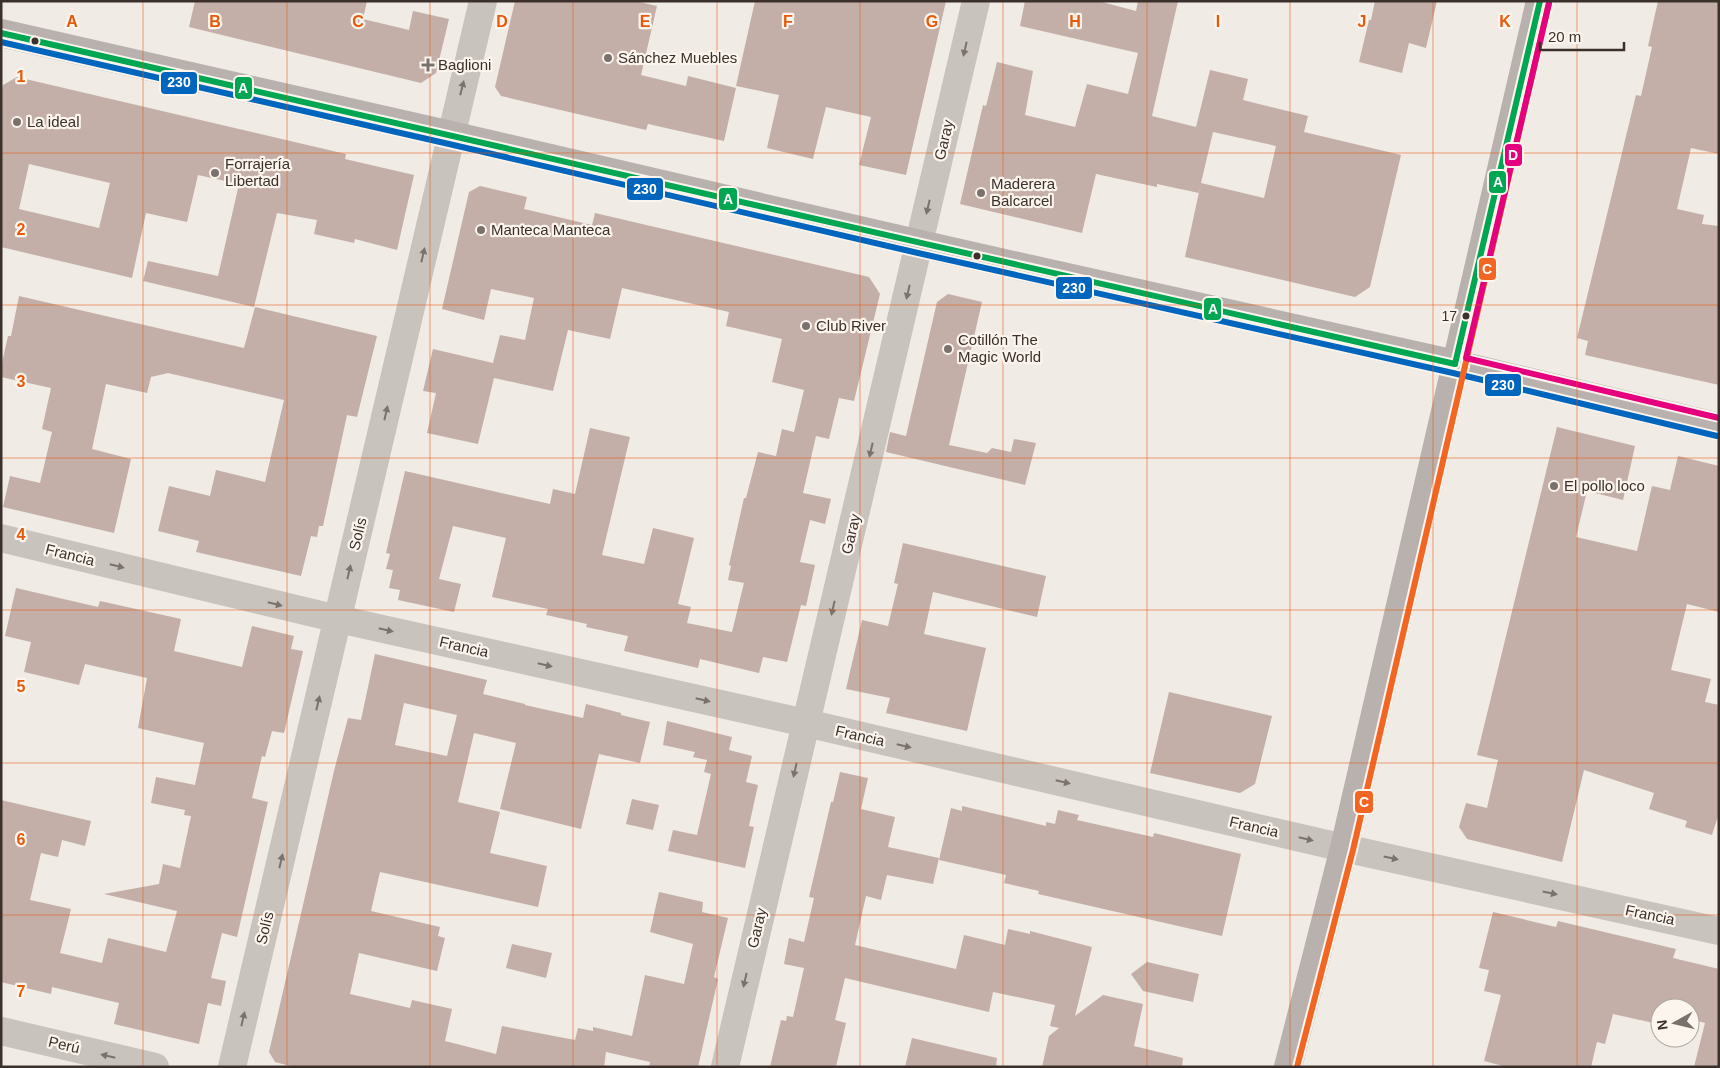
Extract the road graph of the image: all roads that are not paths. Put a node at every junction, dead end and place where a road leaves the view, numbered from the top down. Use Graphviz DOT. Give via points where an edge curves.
graph roads {
  1 [pos="483,1"];
  2 [pos="976,1"];
  3 [pos="1540,1"];
  4 [pos="1,33"];
  5 [pos="451,135"];
  6 [pos="920,244"];
  7 [pos="1455,364"];
  8 [pos="1719,427"];
  9 [pos="1,538"];
  10 [pos="338,619"];
  11 [pos="806,723"];
  12 [pos="1344,848"];
  13 [pos="1719,931"];
  14 [pos="1,1031"];
  15 [pos="156,1067"];
  16 [pos="232,1067"];
  17 [pos="725,1067"];
  18 [pos="1288,1067"];
  5 -- 1 [label="street, Solís, one-way"];
  2 -- 6 [label="street, Garay, one-way"];
  3 -- 7 [label="main road"];
  4 -- 5 [label="main road"];
  5 -- 6 [label="main road"];
  10 -- 5 [label="street, Solís, one-way"];
  6 -- 7 [label="main road"];
  6 -- 11 [label="street, Garay, one-way"];
  7 -- 8 [label="main road"];
  7 -- 12 [label="main road"];
  9 -- 10 [label="street, Francia, one-way"];
  10 -- 11 [label="street, Francia, one-way"];
  16 -- 10 [label="street, Solís, one-way"];
  11 -- 12 [label="street, Francia, one-way"];
  11 -- 17 [label="street, Garay, one-way"];
  12 -- 13 [label="street, Francia, one-way"];
  12 -- 18 [label="main road"];
  15 -- 14 [label="street, Perú, one-way"];
}
